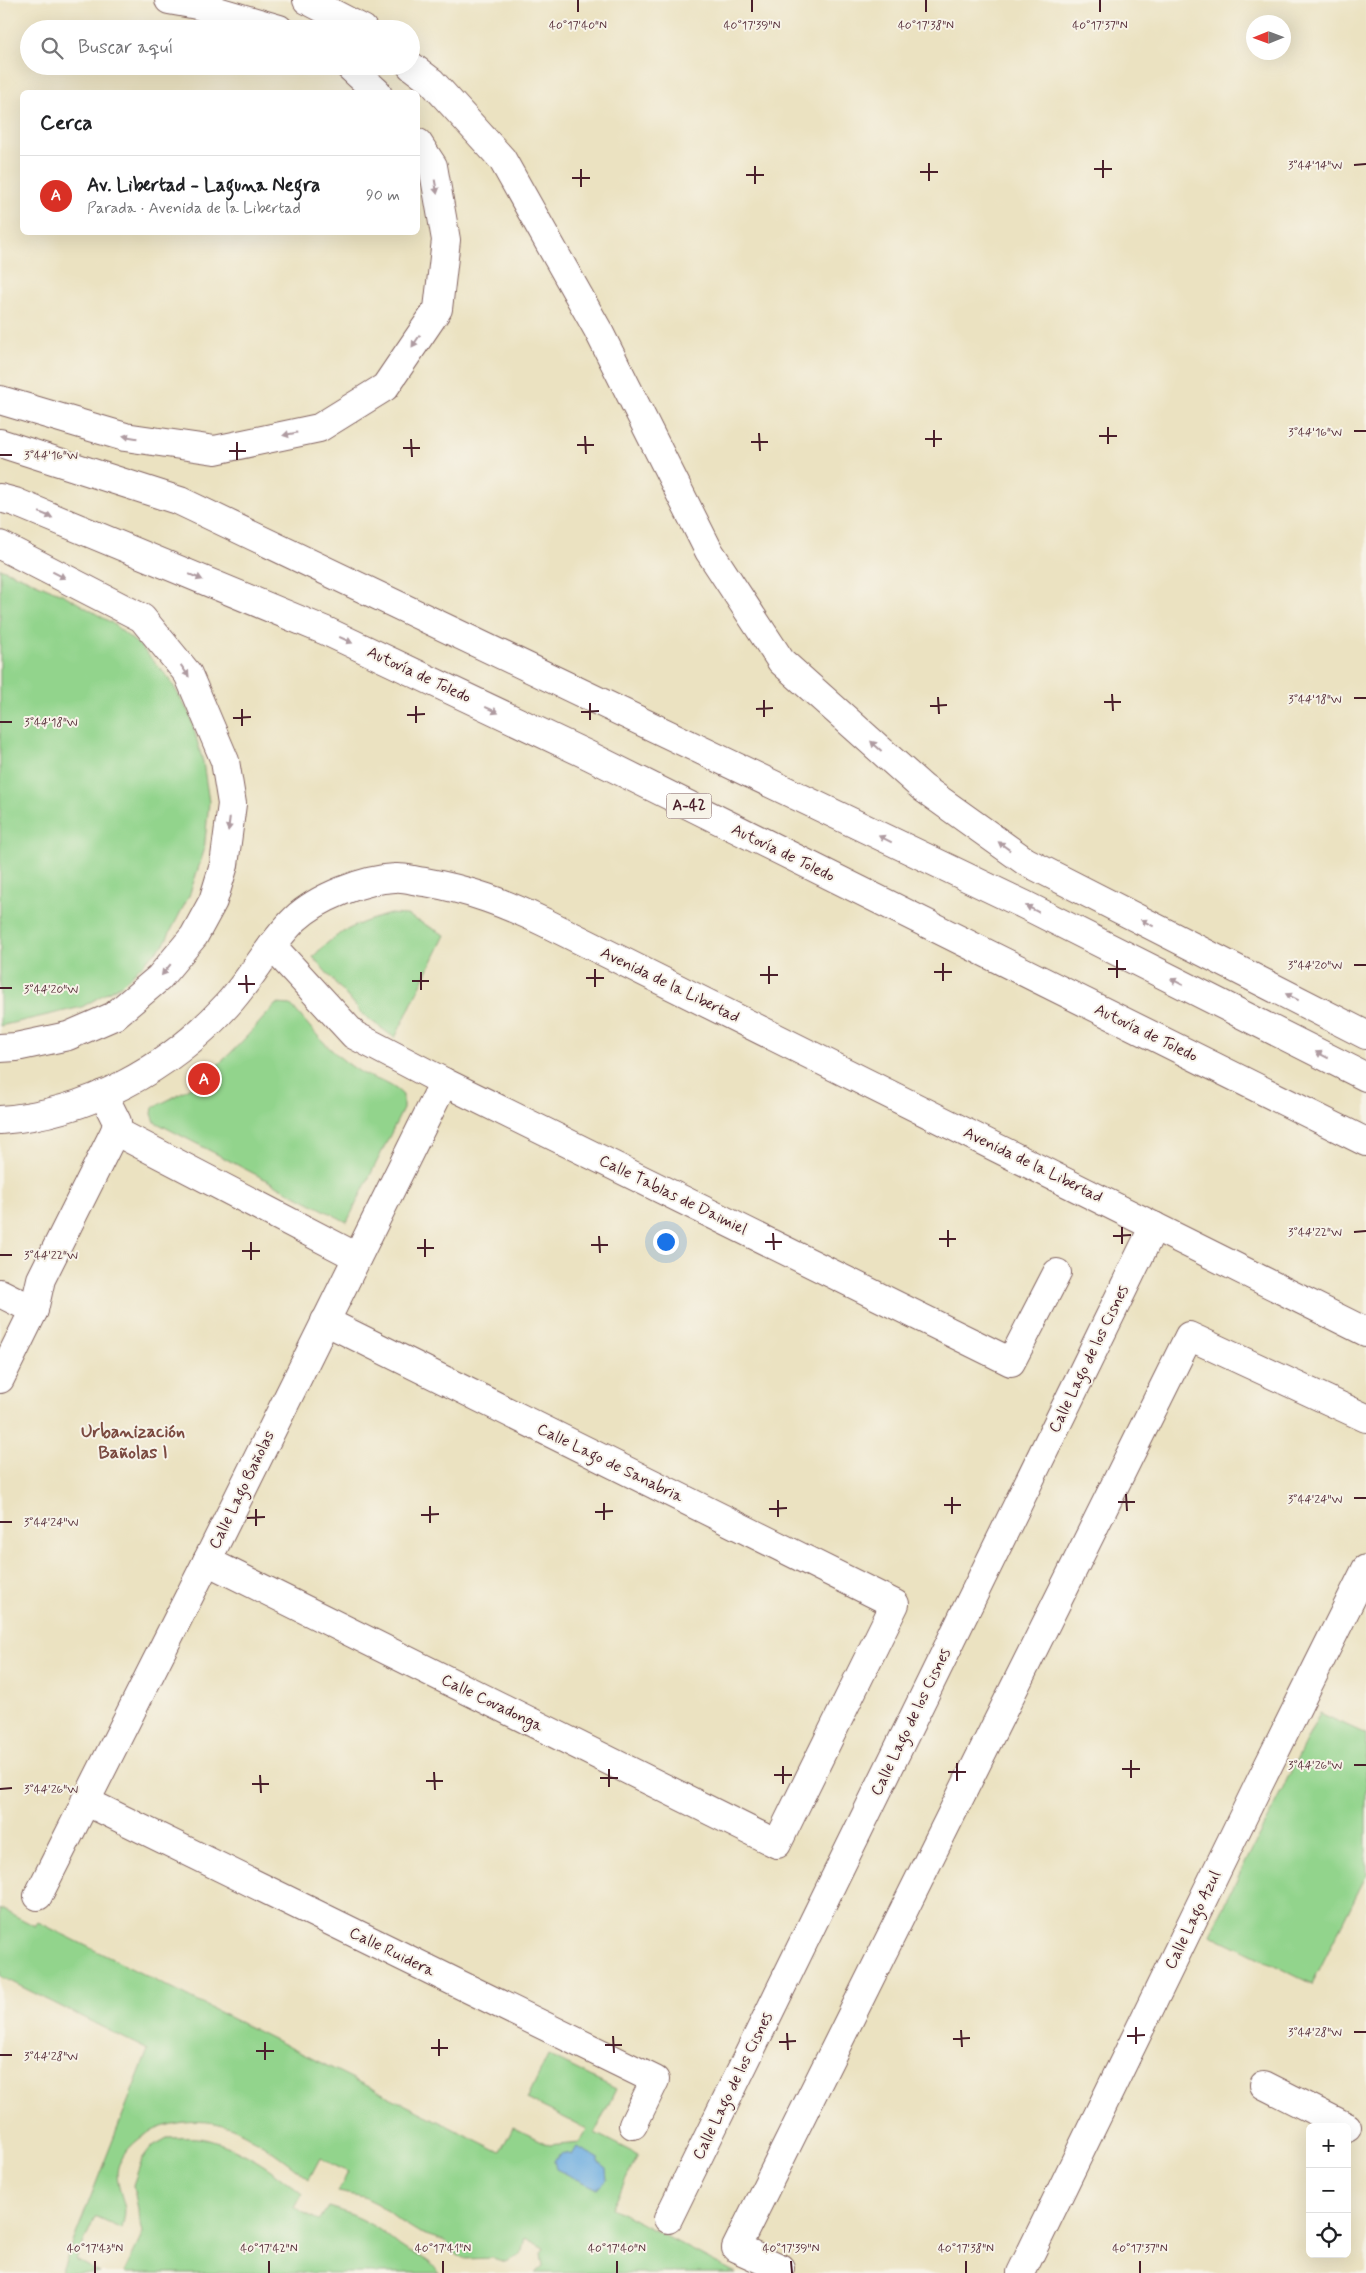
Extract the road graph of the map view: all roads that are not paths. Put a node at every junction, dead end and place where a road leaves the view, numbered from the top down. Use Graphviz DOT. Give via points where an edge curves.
graph roads {
  1 [pos="169,0"];
  2 [pos="307,0"];
  3 [pos="248,20"];
  4 [pos="346,20"];
  5 [pos="420,73"];
  6 [pos="359,75"];
  7 [pos="375,90"];
  8 [pos="420,146"];
  9 [pos="0,400"];
  10 [pos="0,443"];
  11 [pos="0,498"];
  12 [pos="0,545"];
  13 [pos="272,946"];
  14 [pos="1366,1036"];
  15 [pos="0,1048"];
  16 [pos="1366,1076"];
  17 [pos="444,1082"];
  18 [pos="103,1094"];
  19 [pos="0,1120"];
  20 [pos="115,1131"];
  21 [pos="1366,1142"];
  22 [pos="1154,1226"];
  23 [pos="357,1257"];
  24 [pos="1057,1272"];
  25 [pos="0,1293"];
  26 [pos="34,1310"];
  27 [pos="325,1321"];
  28 [pos="1366,1332"];
  29 [pos="0,1379"];
  30 [pos="1366,1418"];
  31 [pos="207,1561"];
  32 [pos="1366,1569"];
  33 [pos="85,1801"];
  34 [pos="777,1844"];
  35 [pos="38,1896"];
  36 [pos="1264,2085"];
  37 [pos="1339,2123"];
  38 [pos="633,2125"];
  39 [pos="1351,2129"];
  40 [pos="1366,2136"];
  41 [pos="668,2219"];
  42 [pos="780,2268"];
  43 [pos="1021,2273"];
  1 -- 3 [label="main road"];
  2 -- 4 [label="main road"];
  14 -- 5 [label="main road, one-way" via="1025,861 923,788 781,661 709,551 598,330 502,159"];
  6 -- 7 [label="main road"];
  8 -- 9 [label="main road, one-way" via="433,166 446,240 438,309 385,387 319,428 215,450 125,437"];
  16 -- 10 [label="main road, one-way" via="1016,901 180,501"];
  11 -- 21 [label="main road, Autovía de Toledo / A-42, one-way" via="326,631 590,756"];
  12 -- 15 [label="main road, one-way" via="142,618 188,674 225,761 232,804 224,865 212,901 194,936 159,978 114,1016 68,1036"];
  13 -- 17 [label="main road, Calle Tablas de Daimiel" via="354,1035"];
  13 -- 18 [label="main road, Avenida de la Libertad" via="228,1005 182,1048 141,1077"];
  13 -- 22 [label="main road, Avenida de la Libertad" via="296,918 331,895 370,881 396,877 459,888 546,923"];
  17 -- 23 [label="main road, Calle Lago Bañolas"];
  17 -- 24 [label="main road, Calle Tablas de Daimiel" via="1011,1362"];
  18 -- 19 [label="main road, Avenida de la Libertad" via="61,1109"];
  18 -- 20 [label="main road" via="117,1122"];
  20 -- 23 [label="main road"];
  20 -- 26 [label="main road" via="41,1279"];
  22 -- 28 [label="main road, Avenida de la Libertad"];
  22 -- 41 [label="main road, Calle Lago de los Cisnes"];
  23 -- 27 [label="main road, Calle Lago Bañolas"];
  25 -- 26 [label="main road"];
  26 -- 29 [label="main road"];
  27 -- 31 [label="main road, Calle Lago Bañolas"];
  27 -- 34 [label="main road, Calle Lago de Sanabria" via="895,1604"];
  30 -- 42 [label="main road" via="1189,1336 736,2248"];
  31 -- 33 [label="main road, Calle Lago Bañolas"];
  31 -- 34 [label="main road, Calle Covadonga"];
  32 -- 43 [label="main road, Calle Lago Azul"];
  33 -- 35 [label="main road, Calle Lago Bañolas"];
  33 -- 38 [label="main road, Calle Ruidera" via="655,2080"];
  36 -- 37 [label="main road"];
  39 -- 40 [label="main road"];
}
